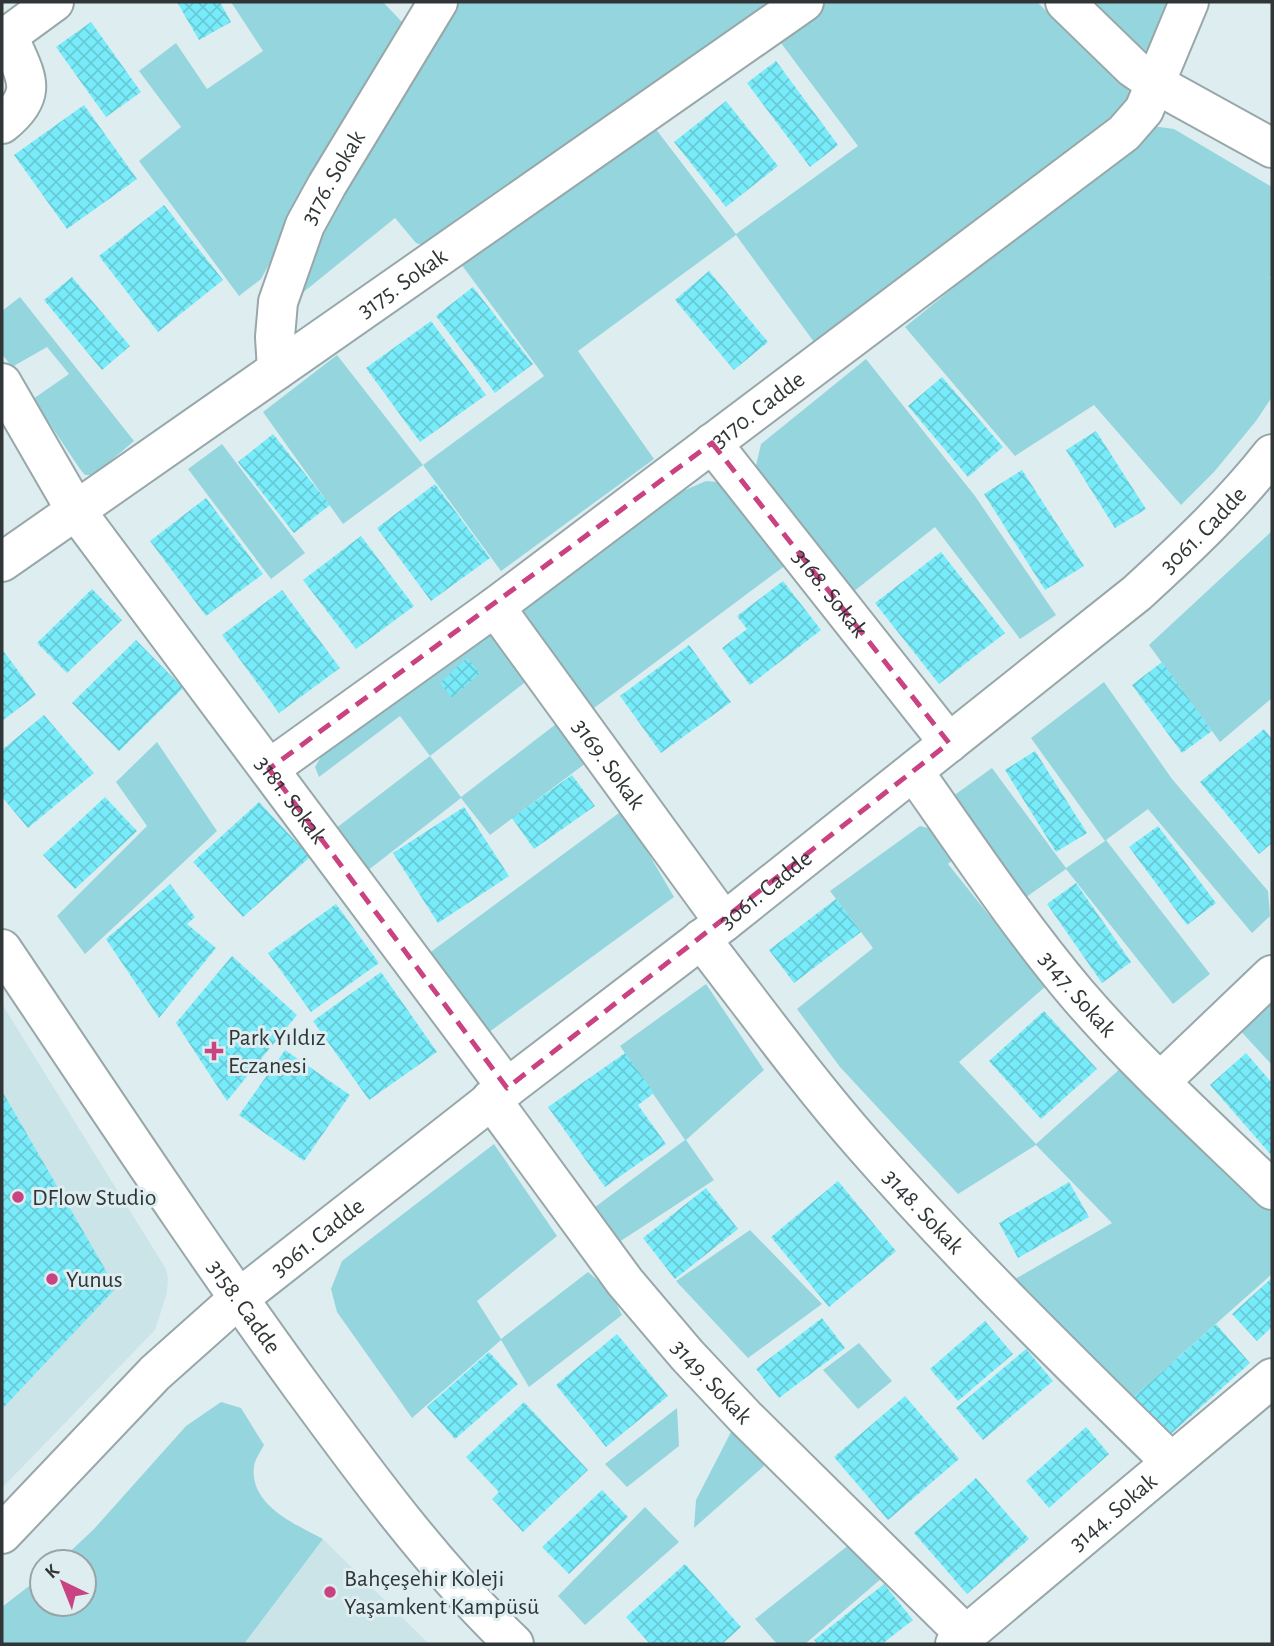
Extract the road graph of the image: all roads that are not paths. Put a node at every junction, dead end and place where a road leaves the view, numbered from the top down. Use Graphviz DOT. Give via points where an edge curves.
graph roads {
  1 [pos="54,2"];
  2 [pos="438,2"];
  3 [pos="804,2"];
  4 [pos="1065,2"];
  5 [pos="1189,2"];
  6 [pos="5,37"];
  7 [pos="1156,84"];
  8 [pos="2,124"];
  9 [pos="1272,148"];
  10 [pos="277,370"];
  11 [pos="2,383"];
  12 [pos="712,443"];
  13 [pos="1272,454"];
  14 [pos="76,511"];
  15 [pos="2,562"];
  16 [pos="495,607"];
  17 [pos="949,743"];
  18 [pos="269,769"];
  19 [pos="914,772"];
  20 [pos="713,931"];
  21 [pos="2,949"];
  22 [pos="1272,975"];
  23 [pos="1160,1082"];
  24 [pos="499,1094"];
  25 [pos="1272,1190"];
  26 [pos="238,1299"];
  27 [pos="1272,1378"];
  28 [pos="1171,1462"];
  29 [pos="2,1534"];
  30 [pos="960,1640"];
  31 [pos="514,1644"];
  1 -- 6 [label="street"];
  2 -- 10 [label="street, 3176. Sokak" via="305,225 278,302"];
  3 -- 10 [label="street, 3175. Sokak"];
  4 -- 7 [label="street" via="1133,68"];
  5 -- 7 [label="street, 3170. Cadde"];
  6 -- 8 [label="street" via="28,85 23,103"];
  7 -- 9 [label="street"];
  7 -- 12 [label="street, 3170. Cadde" via="1144,110 1124,133"];
  10 -- 14 [label="street, 3175. Sokak"];
  11 -- 14 [label="street, 3181. Sokak"];
  12 -- 16 [label="street, 3170. Cadde"];
  12 -- 17 [label="street, 3168. Sokak"];
  13 -- 17 [label="street, 3061. Cadde" via="1246,488 1137,593"];
  14 -- 15 [label="street, 3175. Sokak"];
  14 -- 18 [label="street, 3181. Sokak"];
  16 -- 18 [label="street, 3170. Cadde"];
  16 -- 20 [label="street, 3169. Sokak"];
  17 -- 19 [label="street, 3061. Cadde"];
  18 -- 24 [label="street, 3181. Sokak"];
  19 -- 20 [label="street, 3061. Cadde"];
  19 -- 23 [label="street, 3147. Sokak" via="1059,973"];
  20 -- 24 [label="street, 3061. Cadde"];
  20 -- 28 [label="street, 3148. Sokak" via="823,1096 897,1182 1021,1314"];
  21 -- 26 [label="street, 3158. Cadde"];
  22 -- 23 [label="street"];
  23 -- 25 [label="street, 3147. Sokak"];
  24 -- 26 [label="street, 3061. Cadde"];
  24 -- 30 [label="street, 3149. Sokak" via="625,1282 739,1410"];
  26 -- 29 [label="street, 3061. Cadde" via="155,1373"];
  26 -- 31 [label="street, 3158. Cadde" via="432,1557"];
  27 -- 28 [label="street, 3144. Sokak"];
  28 -- 30 [label="street, 3144. Sokak"];
}
